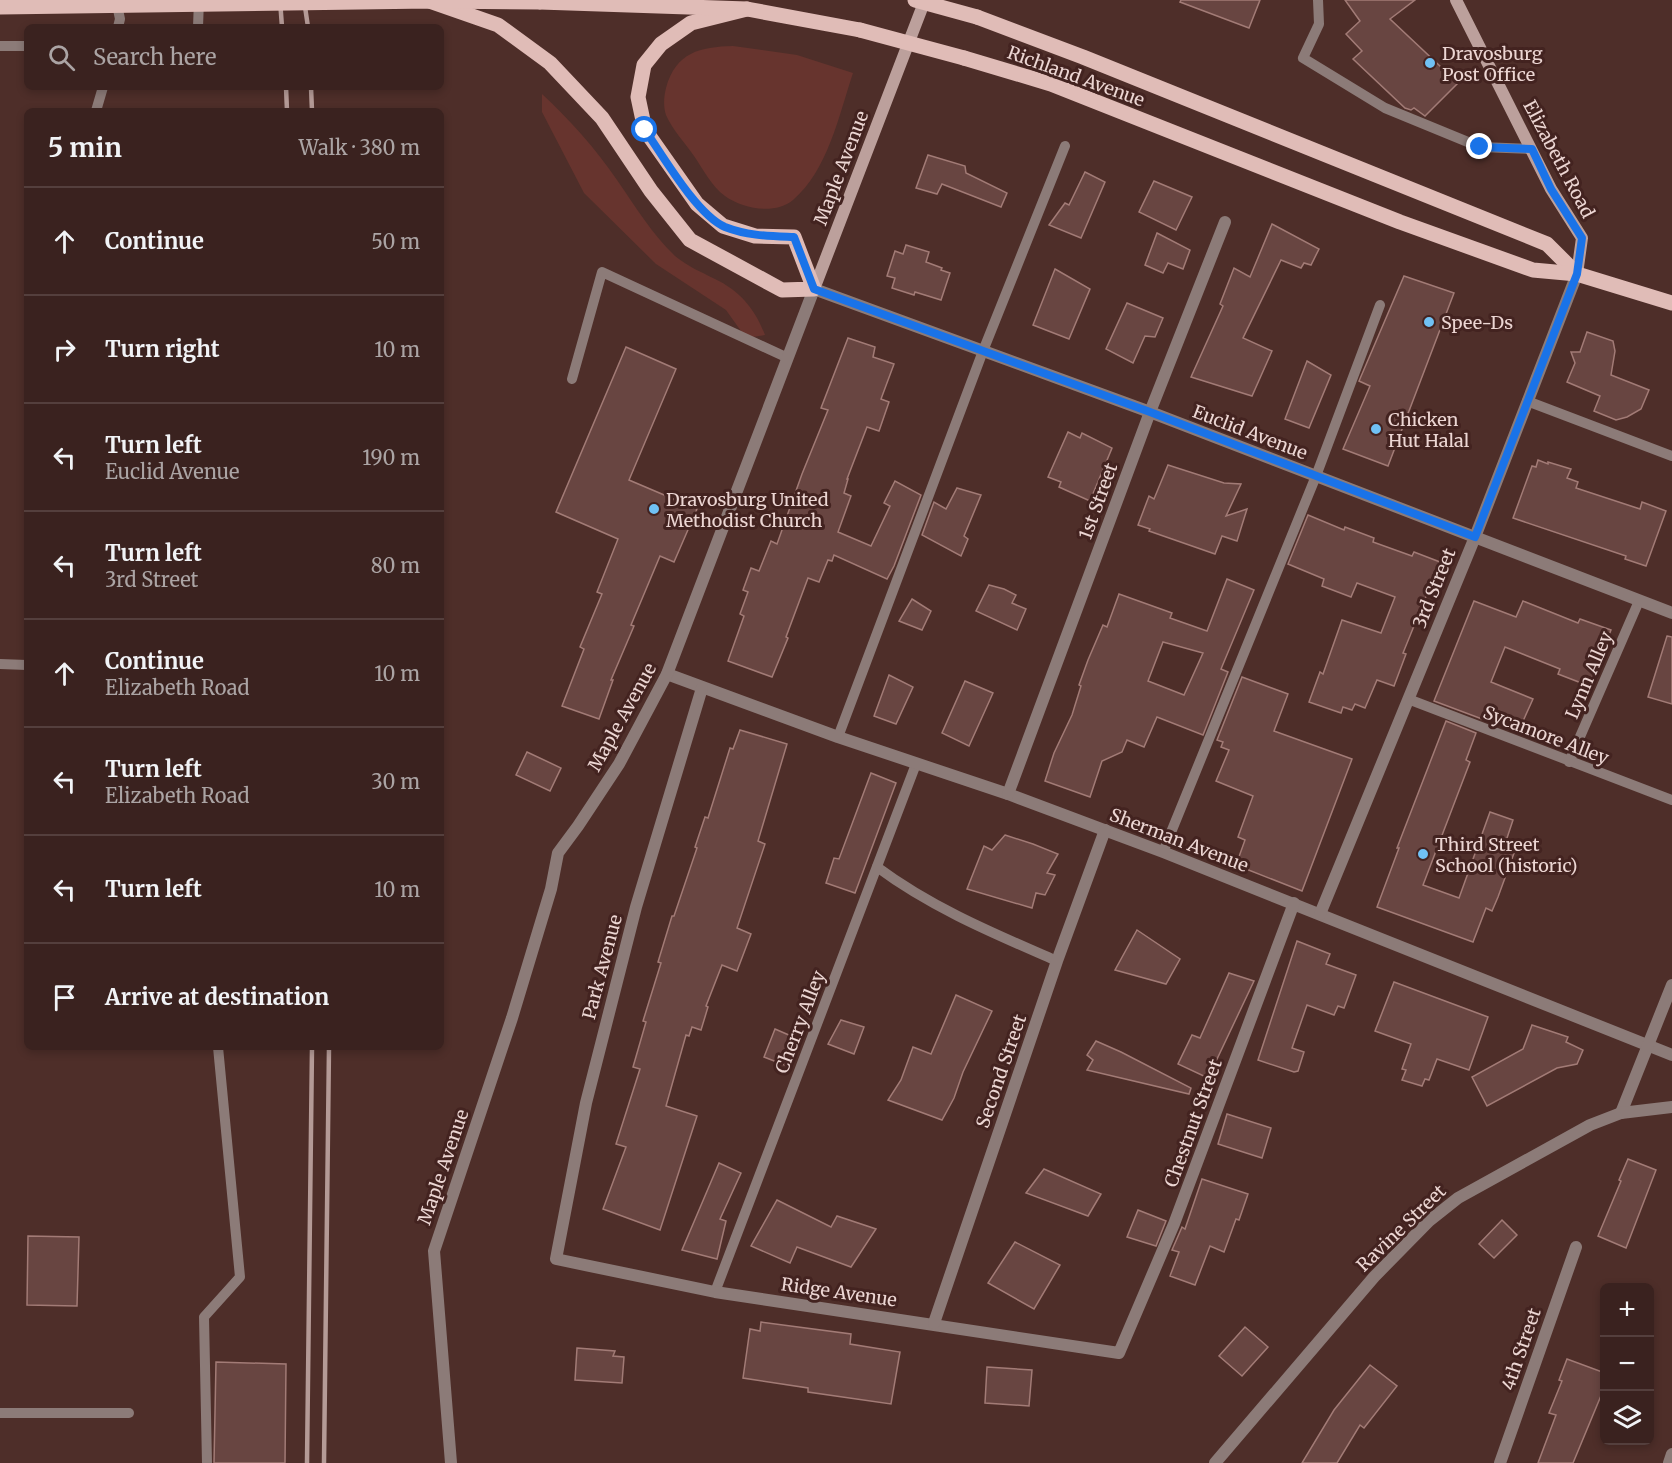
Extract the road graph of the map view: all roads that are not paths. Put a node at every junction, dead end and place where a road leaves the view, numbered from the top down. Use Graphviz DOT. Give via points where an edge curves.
graph roads {
  1 [pos="116,0"];
  2 [pos="199,0"];
  3 [pos="915,0"];
  4 [pos="925,0"];
  5 [pos="1318,0"];
  6 [pos="1456,0"];
  7 [pos="429,1"];
  8 [pos="0,7"];
  9 [pos="747,9"];
  10 [pos="119,24"];
  11 [pos="198,24"];
  12 [pos="0,46"];
  13 [pos="24,46"];
  14 [pos="102,90"];
  15 [pos="97,108"];
  16 [pos="1065,146"];
  17 [pos="1532,149"];
  18 [pos="1225,222"];
  19 [pos="1577,274"];
  20 [pos="814,289"];
  21 [pos="1672,303"];
  22 [pos="1380,305"];
  23 [pos="984,351"];
  24 [pos="788,358"];
  25 [pos="572,379"];
  26 [pos="1527,401"];
  27 [pos="1150,412"];
  28 [pos="1672,456"];
  29 [pos="1316,476"];
  30 [pos="1475,537"];
  31 [pos="1638,601"];
  32 [pos="1672,613"];
  33 [pos="0,664"];
  34 [pos="24,664"];
  35 [pos="668,674"];
  36 [pos="702,688"];
  37 [pos="1408,699"];
  38 [pos="838,737"];
  39 [pos="1569,762"];
  40 [pos="916,764"];
  41 [pos="1008,794"];
  42 [pos="1672,800"];
  43 [pos="1104,830"];
  44 [pos="1163,852"];
  45 [pos="877,867"];
  46 [pos="1294,903"];
  47 [pos="1320,914"];
  48 [pos="1057,961"];
  49 [pos="1672,985"];
  50 [pos="1648,1047"];
  51 [pos="218,1050"];
  52 [pos="1672,1055"];
  53 [pos="1672,1107"];
  54 [pos="1621,1113"];
  55 [pos="1576,1247"];
  56 [pos="556,1259"];
  57 [pos="716,1292"];
  58 [pos="934,1323"];
  59 [pos="1119,1353"];
  60 [pos="0,1413"];
  61 [pos="129,1413"];
  62 [pos="1672,1454"];
  63 [pos="207,1463"];
  64 [pos="451,1463"];
  65 [pos="1215,1463"];
  66 [pos="1500,1463"];
  67 [pos="1669,1463"];
  1 -- 10 [label="lane"];
  2 -- 11 [label="lane"];
  3 -- 19 [label="main road, Richland Avenue, bridge" via="977,17 1127,74 1547,244"];
  4 -- 20 [label="main road, Maple Avenue"];
  5 -- 17 [label="lane" via="1319,24 1303,58 1385,108 1480,147"];
  6 -- 17 [label="main road, Elizabeth Road"];
  7 -- 8 [label="main road, Richland Avenue, bridge"];
  7 -- 9 [label="main road, Richland Avenue, bridge"];
  7 -- 20 [label="main road" via="498,25 550,63 602,118 690,240 782,290"];
  9 -- 19 [label="main road, Richland Avenue, bridge" via="860,30 1051,84 1400,222 1533,270"];
  9 -- 20 [label="main road" via="691,23 661,44 644,65 638,97 645,130 697,204 723,226 755,236 794,237"];
  12 -- 13 [label="lane"];
  14 -- 15 [label="lane"];
  16 -- 23 [label="lane"];
  17 -- 19 [label="main road, Elizabeth Road" via="1551,189 1582,238"];
  18 -- 27 [label="street, 1st Street"];
  19 -- 21 [label="main road, Richland Avenue"];
  19 -- 26 [label="street, 3rd Street"];
  20 -- 23 [label="street, Euclid Avenue"];
  20 -- 24 [label="street, Maple Avenue"];
  22 -- 29 [label="lane"];
  23 -- 27 [label="street, Euclid Avenue"];
  23 -- 38 [label="lane"];
  24 -- 25 [label="lane" via="602,272"];
  24 -- 35 [label="street, Maple Avenue"];
  26 -- 28 [label="lane"];
  26 -- 30 [label="street, 3rd Street"];
  27 -- 29 [label="street, Euclid Avenue"];
  27 -- 41 [label="street, 1st Street"];
  29 -- 30 [label="street, Euclid Avenue"];
  29 -- 44 [label="lane"];
  30 -- 31 [label="street, Euclid Avenue"];
  30 -- 37 [label="street, 3rd Street"];
  31 -- 32 [label="street, Euclid Avenue"];
  31 -- 39 [label="lane, Lynn Alley"];
  33 -- 34 [label="lane"];
  35 -- 36 [label="street, Sherman Avenue"];
  35 -- 64 [label="street, Maple Avenue" via="619,764 558,853 512,1018 434,1251"];
  36 -- 38 [label="street, Sherman Avenue"];
  36 -- 56 [label="street, Park Avenue" via="636,907 589,1091"];
  37 -- 39 [label="lane, Sycamore Alley"];
  37 -- 47 [label="street, 3rd Street"];
  38 -- 40 [label="street, Sherman Avenue"];
  39 -- 42 [label="lane, Sycamore Alley"];
  40 -- 41 [label="street, Sherman Avenue"];
  40 -- 45 [label="lane, Cherry Alley"];
  41 -- 43 [label="street, Sherman Avenue"];
  43 -- 44 [label="street, Sherman Avenue"];
  43 -- 48 [label="street, Second Street"];
  44 -- 46 [label="street, Sherman Avenue"];
  45 -- 48 [label="lane" via="932,904"];
  45 -- 57 [label="lane, Cherry Alley"];
  46 -- 47 [label="street, Sherman Avenue"];
  46 -- 59 [label="street, Chestnut Street" via="1174,1224"];
  47 -- 50 [label="street, Sherman Avenue"];
  48 -- 58 [label="street, Second Street"];
  49 -- 50 [label="street"];
  50 -- 52 [label="street, Sherman Avenue"];
  50 -- 54 [label="street"];
  51 -- 63 [label="lane" via="240,1277 204,1317"];
  53 -- 54 [label="street, Ravine Street"];
  54 -- 65 [label="street, Ravine Street" via="1590,1125 1497,1175 1458,1198 1430,1221 1374,1277"];
  55 -- 66 [label="street, 4th Street"];
  56 -- 57 [label="street, Ridge Avenue"];
  57 -- 58 [label="street, Ridge Avenue"];
  58 -- 59 [label="street, Ridge Avenue"];
  60 -- 61 [label="lane"];
  62 -- 67 [label="street"];
}
